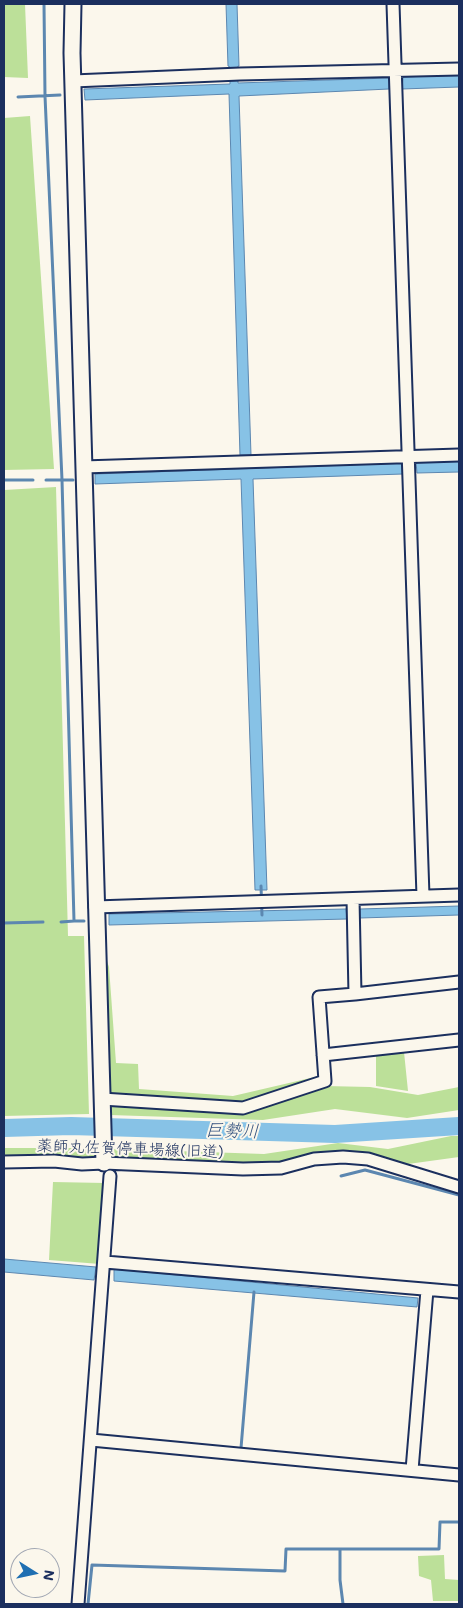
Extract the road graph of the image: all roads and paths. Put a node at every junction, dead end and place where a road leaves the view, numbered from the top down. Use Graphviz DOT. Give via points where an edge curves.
graph roads {
  1 [pos="73,4"];
  2 [pos="393,4"];
  3 [pos="459,69"];
  4 [pos="395,80"];
  5 [pos="73,81"];
  6 [pos="459,455"];
  7 [pos="409,464"];
  8 [pos="83,467"];
  9 [pos="459,895"];
  10 [pos="423,896"];
  11 [pos="353,899"];
  12 [pos="96,907"];
  13 [pos="459,982"];
  14 [pos="355,994"];
  15 [pos="459,1040"];
  16 [pos="323,1055"];
  17 [pos="102,1098"];
  18 [pos="4,1162"];
  19 [pos="107,1170"];
  20 [pos="459,1187"];
  21 [pos="105,1262"];
  22 [pos="459,1292"];
  23 [pos="426,1298"];
  24 [pos="91,1440"];
  25 [pos="412,1470"];
  26 [pos="459,1475"];
  27 [pos="78,1604"];
  1 -- 5 [label="street"];
  2 -- 4 [label="street"];
  3 -- 4 [label="street"];
  4 -- 5 [label="street" via="240,74"];
  4 -- 7 [label="street"];
  5 -- 8 [label="street"];
  6 -- 7 [label="street"];
  7 -- 8 [label="street" via="246,462"];
  7 -- 10 [label="street"];
  8 -- 12 [label="street"];
  9 -- 10 [label="street"];
  10 -- 11 [label="street"];
  11 -- 12 [label="street"];
  11 -- 14 [label="street"];
  12 -- 17 [label="street"];
  13 -- 14 [label="street"];
  14 -- 16 [label="street" via="319,997"];
  15 -- 16 [label="street"];
  16 -- 17 [label="street" via="325,1081 243,1108"];
  17 -- 19 [label="street"];
  18 -- 19 [label="street, 薬師丸佐賀停車場線(旧道)" via="54,1161"];
  19 -- 20 [label="street, 薬師丸佐賀停車場線(旧道)" via="281,1168 314,1159 343,1157 368,1159"];
  19 -- 21 [label="street"];
  21 -- 23 [label="street"];
  21 -- 24 [label="street"];
  22 -- 23 [label="street"];
  23 -- 25 [label="street"];
  24 -- 25 [label="street"];
  24 -- 27 [label="street"];
  25 -- 26 [label="street"];
}
